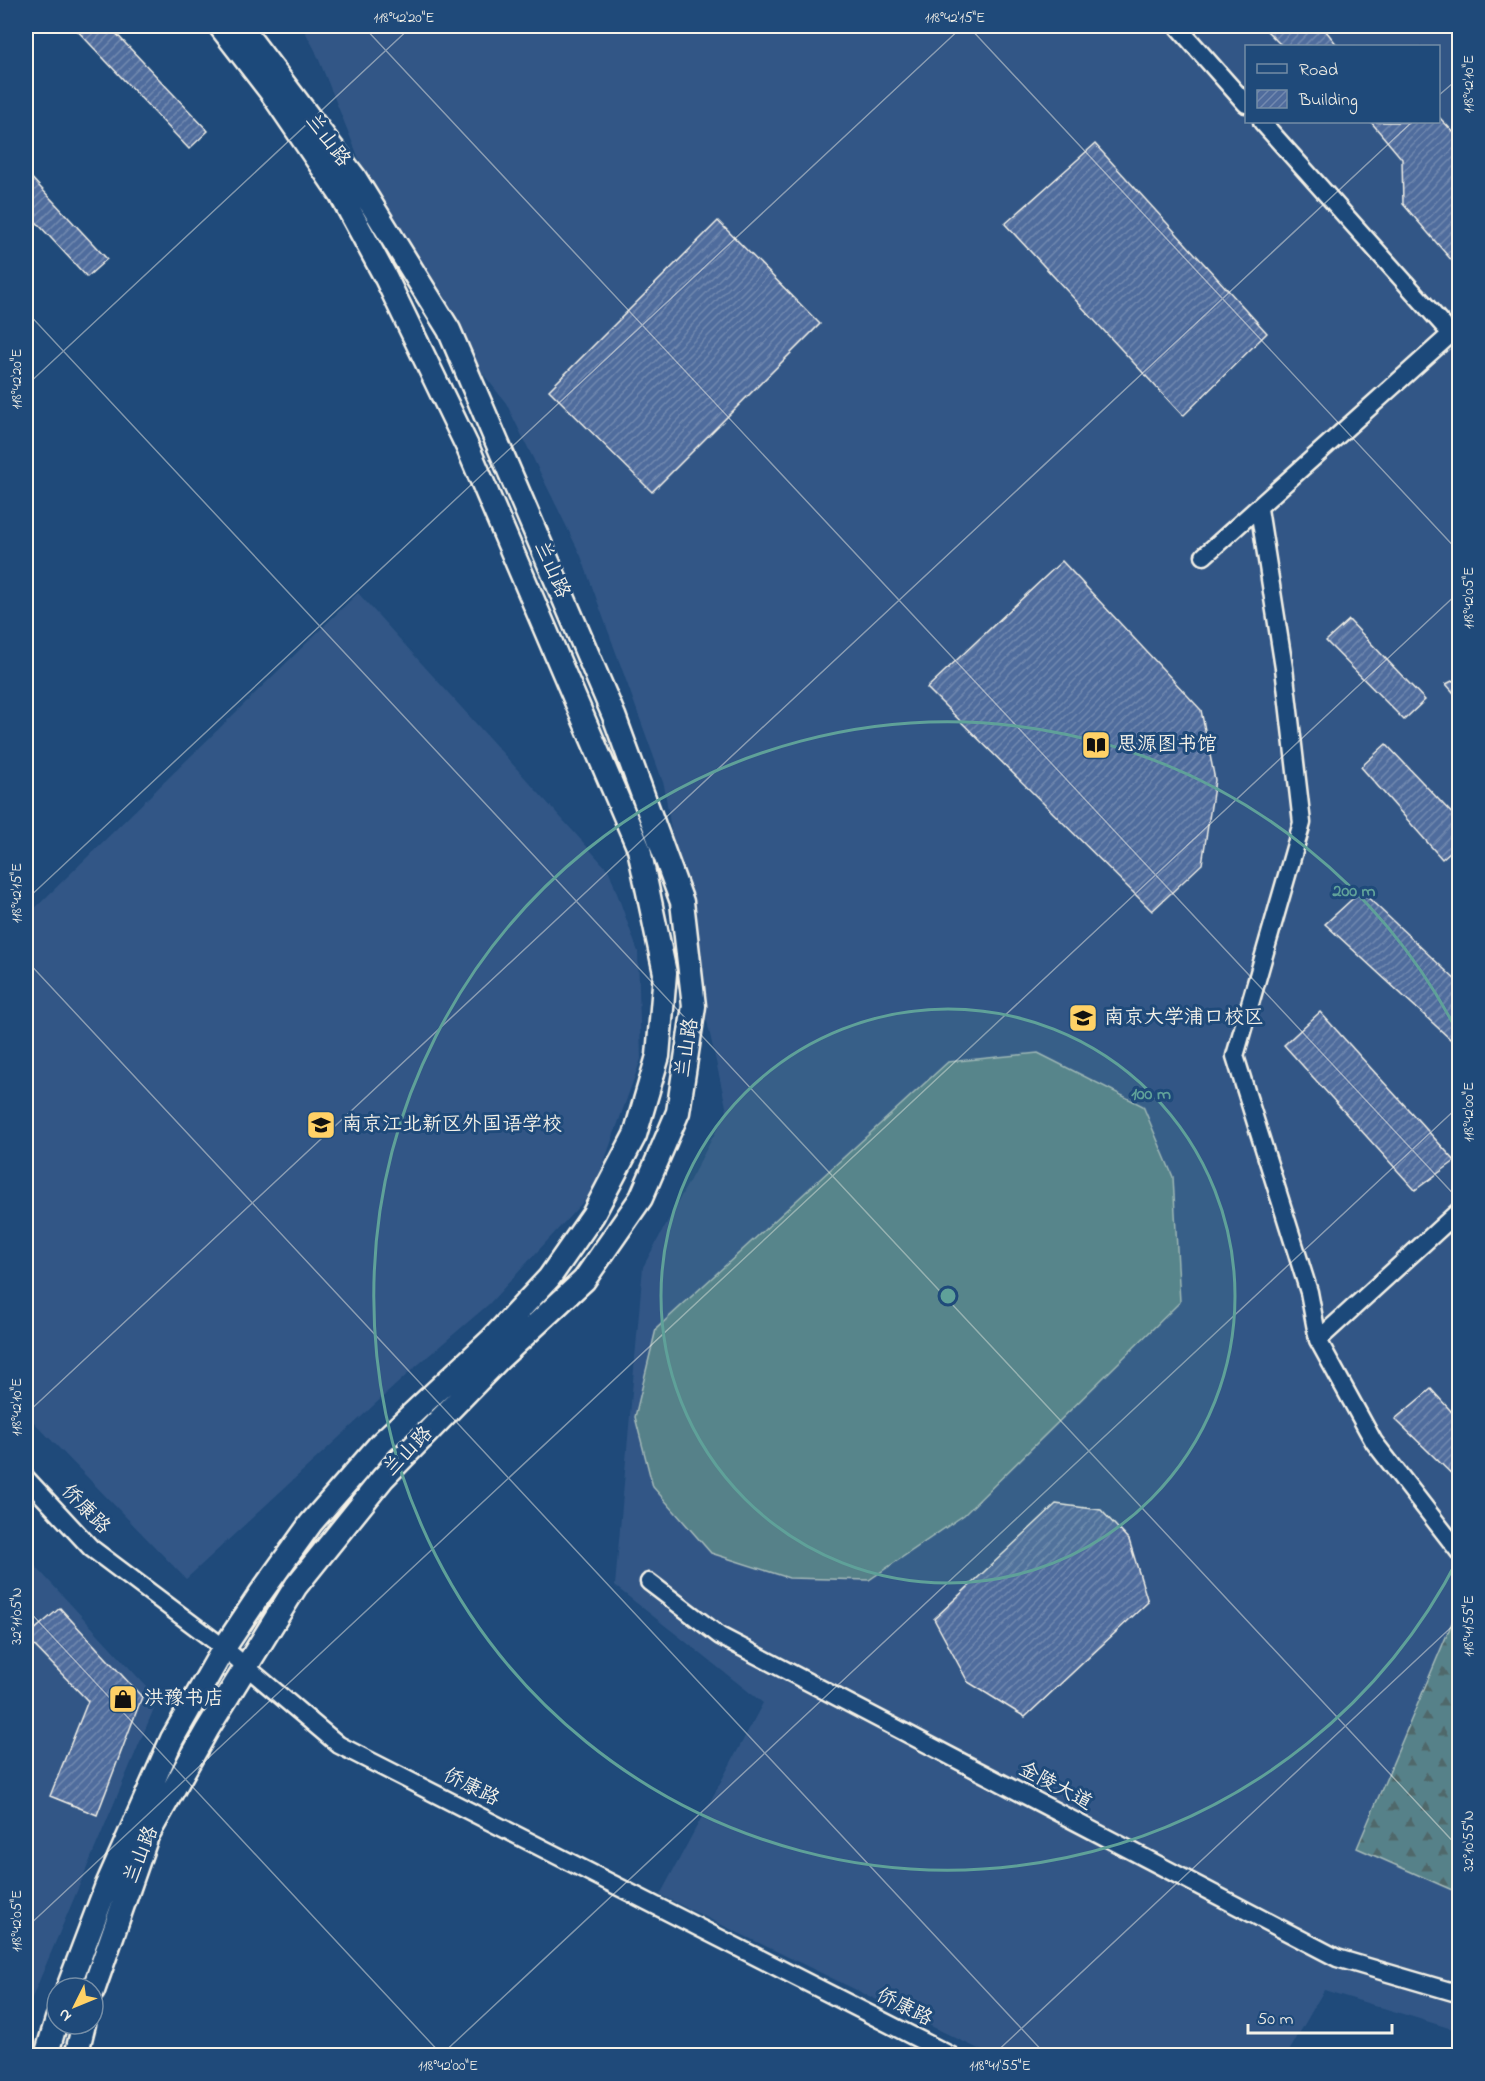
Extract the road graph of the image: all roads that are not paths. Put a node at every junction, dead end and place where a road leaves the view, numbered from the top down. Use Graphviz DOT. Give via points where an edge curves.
graph roads {
  1 [pos="220,26"];
  2 [pos="240,26"];
  3 [pos="1177,26"];
  4 [pos="1245,103"];
  5 [pos="1263,123"];
  6 [pos="1455,335"];
  7 [pos="1259,509"];
  8 [pos="1204,556"];
  9 [pos="1460,1210"];
  10 [pos="1318,1340"];
  11 [pos="26,1478"];
  12 [pos="1460,1553"];
  13 [pos="649,1582"];
  14 [pos="224,1648"];
  15 [pos="247,1666"];
  16 [pos="73,1976"];
  17 [pos="98,1976"];
  18 [pos="1460,1994"];
  19 [pos="52,2036"];
  20 [pos="81,2036"];
  21 [pos="46,2055"];
  22 [pos="76,2055"];
  23 [pos="952,2055"];
  1 -- 14 [label="street, 兰山路" via="271,92 341,195 468,448 639,849 665,973 658,1056 635,1135 593,1215 549,1278 492,1339 381,1443 311,1523"];
  2 -- 15 [label="street, 兰山路" via="355,178 449,330 614,716 682,902 694,1006 678,1112 641,1198 584,1280 499,1359 382,1478 296,1586"];
  3 -- 4 [label="street"];
  5 -- 6 [label="street"];
  6 -- 7 [label="street"];
  7 -- 8 [label="street"];
  7 -- 10 [label="street" via="1284,668 1302,823 1235,1056 1309,1293"];
  9 -- 10 [label="street"];
  10 -- 12 [label="street" via="1374,1443"];
  11 -- 14 [label="street, 侨康路" via="91,1548"];
  13 -- 18 [label="street, 金陵大道" via="720,1635 1337,1958"];
  14 -- 15 [label="street, 侨康路"];
  14 -- 16 [label="street, 兰山路" via="172,1739 107,1885"];
  15 -- 17 [label="street, 兰山路" via="147,1836"];
  15 -- 23 [label="street, 侨康路" via="339,1745"];
  19 -- 21 [label="street"];
  20 -- 22 [label="street"];
}
